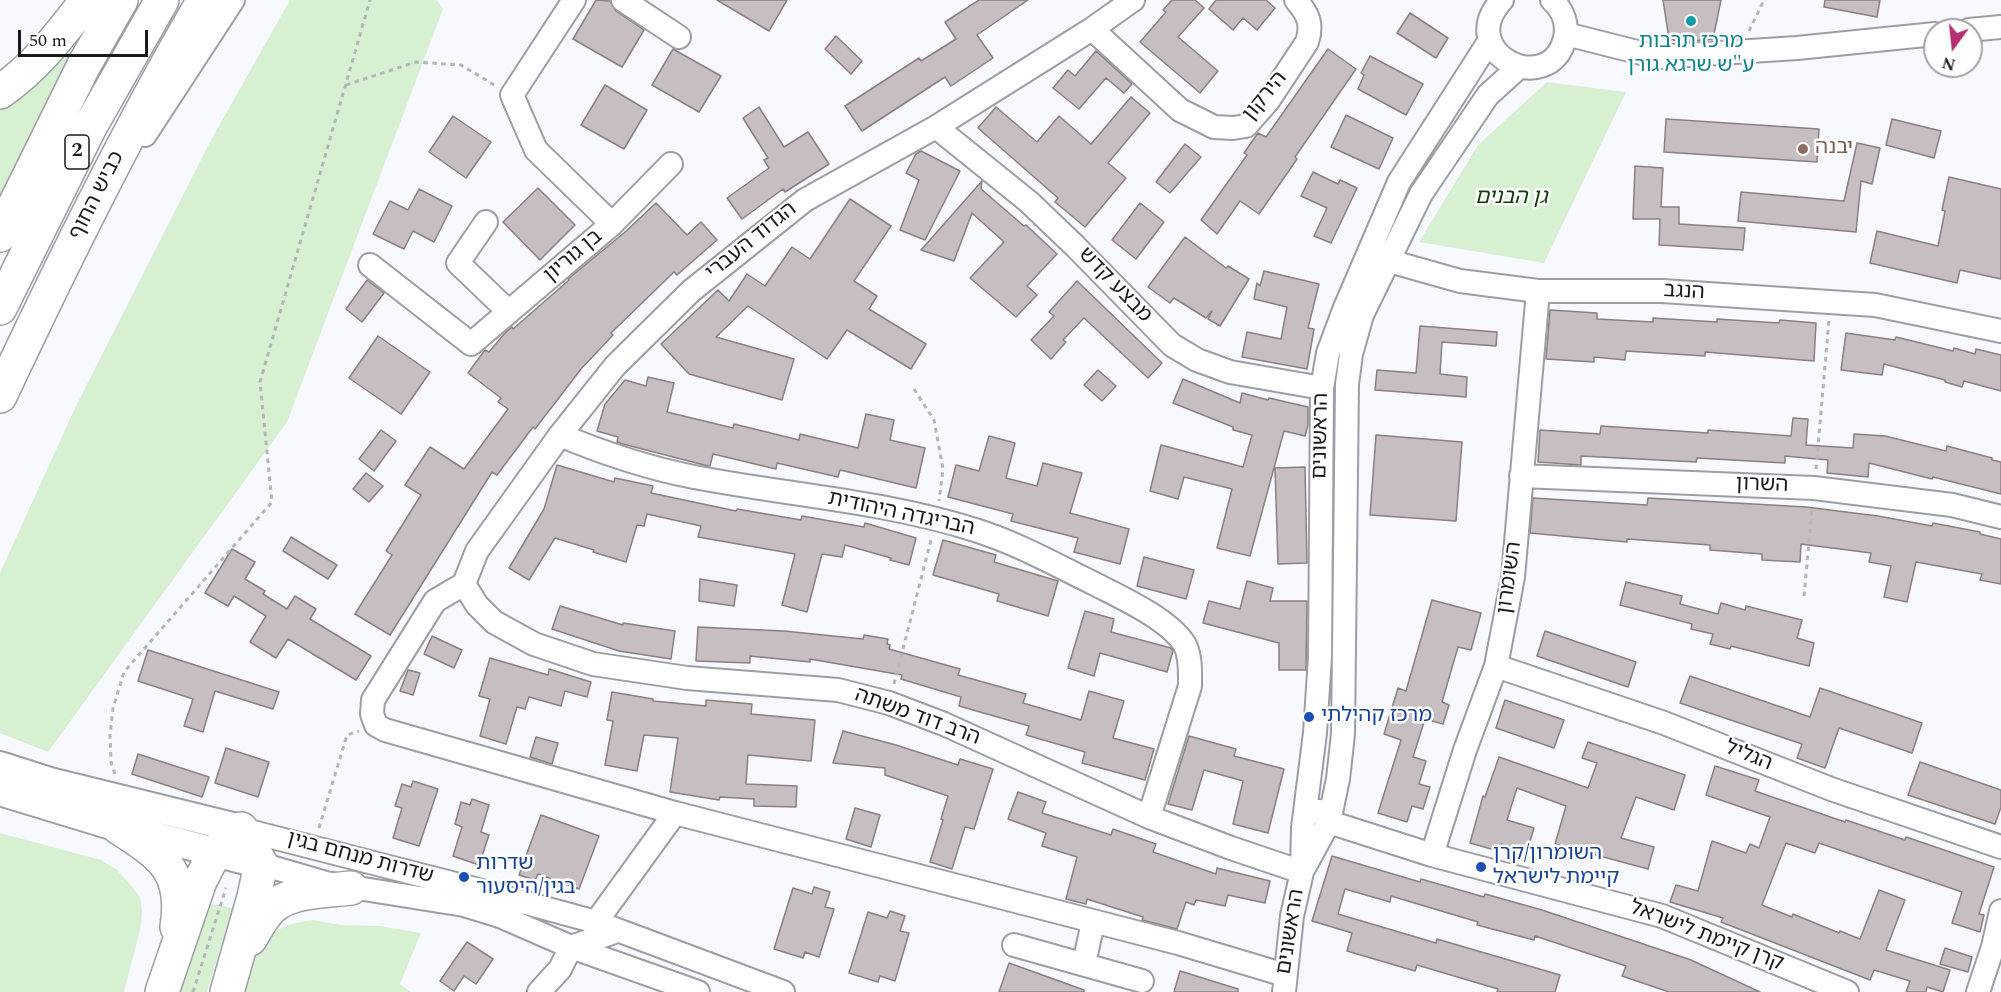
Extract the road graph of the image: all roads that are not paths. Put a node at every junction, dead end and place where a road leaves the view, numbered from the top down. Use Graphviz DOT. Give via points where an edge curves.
graph roads {
  1 [pos="87,0"];
  2 [pos="121,0"];
  3 [pos="162,0"];
  4 [pos="204,0"];
  5 [pos="233,0"];
  6 [pos="574,0"];
  7 [pos="623,0"];
  8 [pos="1133,0"];
  9 [pos="1296,0"];
  10 [pos="1557,2"];
  11 [pos="1492,3"];
  12 [pos="2001,27"];
  13 [pos="1092,29"];
  14 [pos="1983,29"];
  15 [pos="1566,34"];
  16 [pos="1923,35"];
  17 [pos="679,37"];
  18 [pos="1490,40"];
  19 [pos="1616,48"];
  20 [pos="1553,58"];
  21 [pos="1519,67"];
  22 [pos="0,92"];
  23 [pos="936,127"];
  24 [pos="671,164"];
  25 [pos="486,222"];
  26 [pos="612,224"];
  27 [pos="0,235"];
  28 [pos="75,242"];
  29 [pos="1378,257"];
  30 [pos="370,265"];
  31 [pos="1538,291"];
  32 [pos="0,308"];
  33 [pos="508,312"];
  34 [pos="2001,331"];
  35 [pos="1322,388"];
  36 [pos="0,396"];
  37 [pos="560,435"];
  38 [pos="1521,476"];
  39 [pos="2001,517"];
  40 [pos="464,584"];
  41 [pos="1496,666"];
  42 [pos="0,766"];
  43 [pos="1309,782"];
  44 [pos="0,791"];
  45 [pos="675,813"];
  46 [pos="1149,817"];
  47 [pos="1329,822"];
  48 [pos="118,827"];
  49 [pos="241,829"];
  50 [pos="2001,847"];
  51 [pos="215,852"];
  52 [pos="1432,855"];
  53 [pos="261,864"];
  54 [pos="1302,872"];
  55 [pos="351,888"];
  56 [pos="227,889"];
  57 [pos="2001,911"];
  58 [pos="1094,922"];
  59 [pos="606,927"];
  60 [pos="1014,945"];
  61 [pos="571,947"];
  62 [pos="238,959"];
  63 [pos="1084,964"];
  64 [pos="165,981"];
  65 [pos="1142,981"];
  66 [pos="1284,984"];
  67 [pos="227,992"];
  68 [pos="538,992"];
  69 [pos="698,992"];
  70 [pos="783,992"];
  71 [pos="1847,992"];
  72 [pos="1978,992"];
  1 -- 22 [label="highway" via="49,50"];
  2 -- 27 [label="highway" via="84,65"];
  3 -- 32 [label="highway, כביש החוף / 2" via="91,125"];
  4 -- 28 [label="highway, כביש החוף / 2"];
  5 -- 28 [label="street"];
  6 -- 26 [label="street" via="512,95 536,150"];
  7 -- 17 [label="street"];
  8 -- 13 [label="street, הגדוד העברי"];
  9 -- 13 [label="street, הירקון" via="1310,20 1307,42 1268,101 1246,126 1233,128 1214,127 1180,110"];
  10 -- 15 [label="street"];
  11 -- 18 [label="street"];
  12 -- 14 [label="street"];
  13 -- 23 [label="street, הגדוד העברי"];
  15 -- 19 [label="street"];
  15 -- 20 [label="street"];
  16 -- 19 [label="street" via="1657,57"];
  18 -- 21 [label="street" via="1506,62"];
  18 -- 29 [label="street, הראשונים" via="1399,182"];
  19 -- 20 [label="street"];
  20 -- 21 [label="street" via="1543,65"];
  21 -- 29 [label="street, הראשונים" via="1488,95"];
  23 -- 35 [label="street, מבצע קדש" via="1029,202 1172,345 1197,360 1230,372"];
  23 -- 37 [label="street, הגדוד העברי" via="805,200 691,291 615,366"];
  24 -- 26 [label="street, בן גוריון"];
  25 -- 33 [label="street" via="458,263"];
  26 -- 33 [label="street, בן גוריון"];
  28 -- 36 [label="highway, כביש החוף / 2"];
  29 -- 31 [label="street, הנגב" via="1460,281"];
  29 -- 35 [label="street, הראשונים" via="1344,310 1328,353"];
  29 -- 47 [label="street, הראשונים" via="1351,354 1347,384 1343,734"];
  30 -- 33 [label="street, בן גוריון" via="471,344"];
  31 -- 34 [label="street, הנגב" via="1662,291 1875,305"];
  31 -- 38 [label="street, השומרון"];
  35 -- 43 [label="street, הראשונים" via="1320,657"];
  37 -- 40 [label="street, הגדוד העברי" via="477,551"];
  37 -- 46 [label="street, הבריגדה היהודית" via="603,453 692,477 898,510 977,531 1032,553 1149,613 1185,646 1190,665 1190,686"];
  38 -- 39 [label="street, השרון" via="1814,488 1952,505"];
  38 -- 41 [label="street, השומרון" via="1513,577"];
  40 -- 45 [label="street" via="435,601 373,700 376,725"];
  40 -- 46 [label="street, הרב דוד משתה" via="494,622 534,644 593,664 687,678 838,690 889,703"];
  41 -- 50 [label="street, הגליל" via="1664,723 1831,789"];
  41 -- 52 [label="street, השומרון"];
  42 -- 49 [label="main road, שדרות מנחם בגין"];
  43 -- 47 [label="street" via="1313,800"];
  43 -- 54 [label="street, הראשונים"];
  44 -- 48 [label="main road, שדרות מנחם בגין"];
  45 -- 58 [label="street"];
  45 -- 59 [label="street"];
  46 -- 54 [label="street, הרב דוד משתה"];
  47 -- 52 [label="street, קרן קיימת לישראל"];
  47 -- 54 [label="street, הראשונים"];
  48 -- 51 [label="main road, שדרות מנחם בגין"];
  48 -- 64 [label="highway" via="152,850 174,876 179,913"];
  49 -- 51 [label="highway"];
  49 -- 53 [label="highway"];
  49 -- 59 [label="street, שדרות מנחם בגין" via="413,872"];
  51 -- 53 [label="main road, שדרות מנחם בגין"];
  51 -- 56 [label="highway"];
  52 -- 71 [label="street, קרן קיימת לישראל" via="1662,916"];
  53 -- 55 [label="street, שדרות מנחם בגין"];
  53 -- 56 [label="highway"];
  54 -- 66 [label="street, הראשונים"];
  55 -- 61 [label="street, שדרות מנחם בגין" via="464,905"];
  55 -- 62 [label="highway" via="312,892 271,908"];
  56 -- 62 [label="highway"];
  56 -- 64 [label="highway"];
  57 -- 72 [label="street"];
  58 -- 63 [label="street"];
  58 -- 66 [label="street" via="1178,943"];
  59 -- 61 [label="street"];
  59 -- 70 [label="street, שדרות מנחם בגין"];
  60 -- 63 [label="street"];
  61 -- 68 [label="street" via="560,969"];
  61 -- 69 [label="street, שדרות מנחם בגין"];
  62 -- 67 [label="highway"];
  63 -- 65 [label="street"];
}
